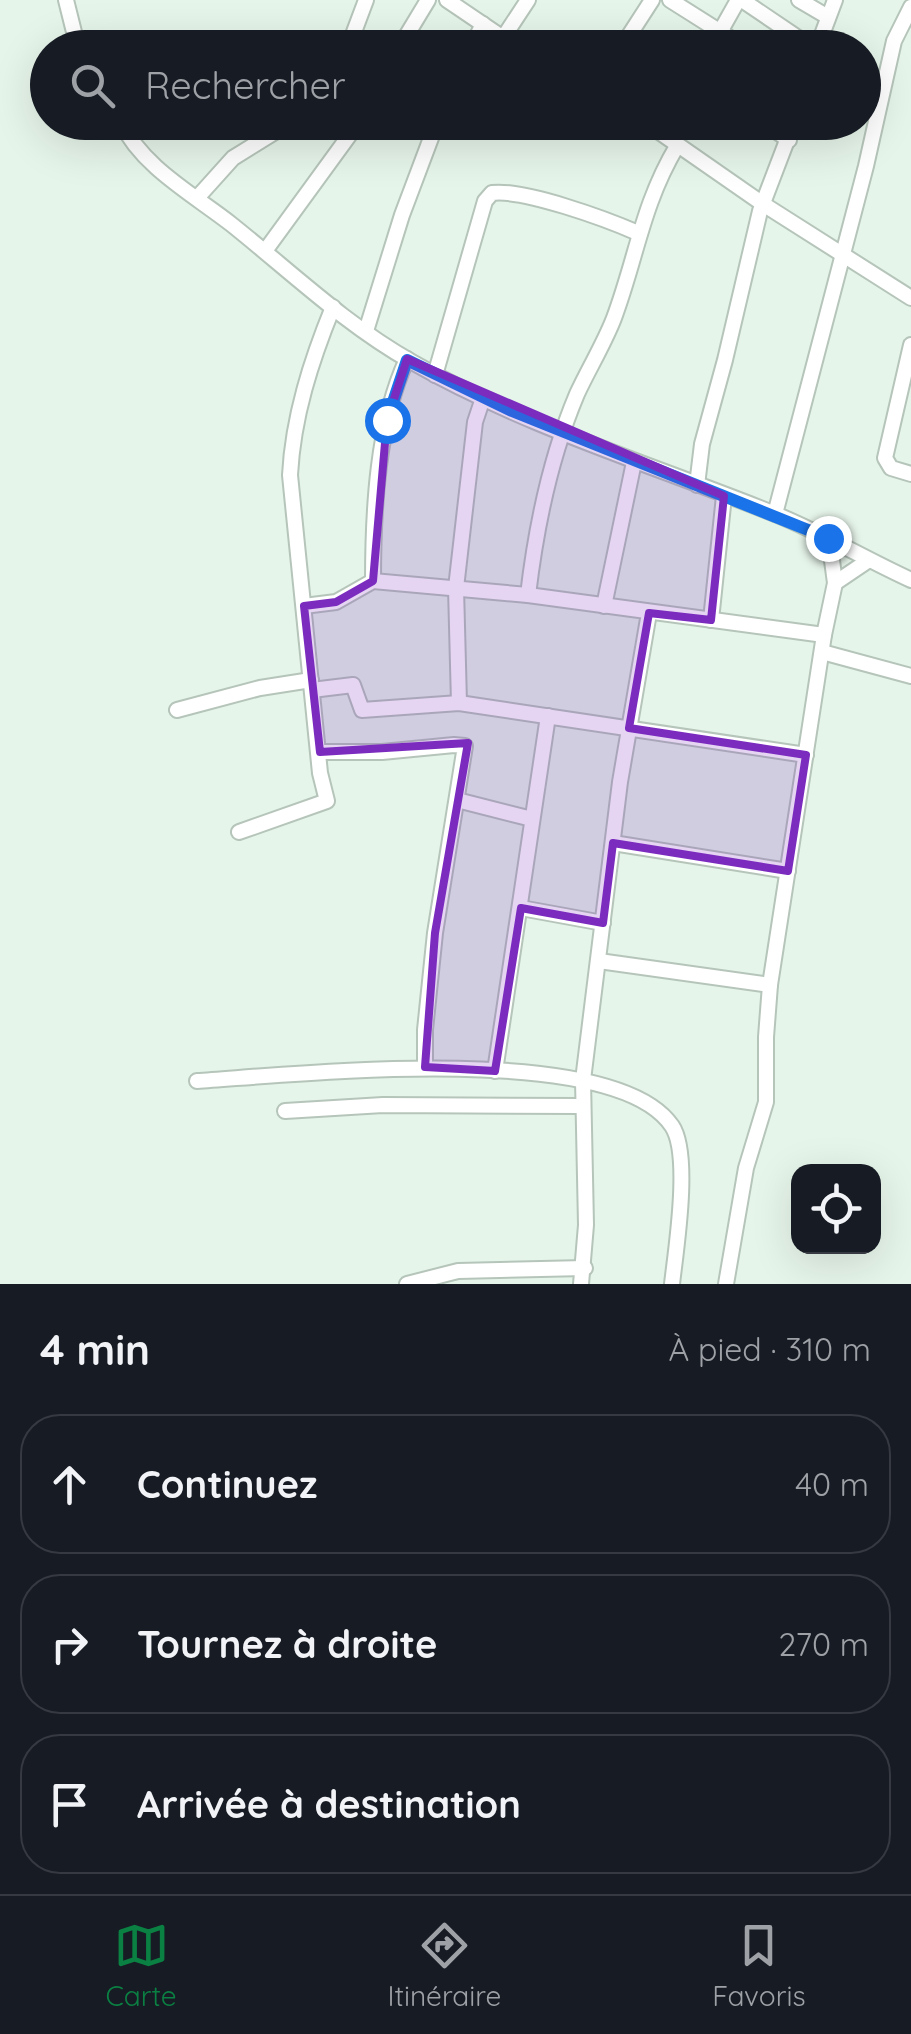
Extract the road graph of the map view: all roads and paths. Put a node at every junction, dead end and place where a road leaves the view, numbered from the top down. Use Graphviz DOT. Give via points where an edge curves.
graph roads {
  1 [pos="66,0"];
  2 [pos="366,0"];
  3 [pos="428,0"];
  4 [pos="447,0"];
  5 [pos="528,0"];
  6 [pos="652,0"];
  7 [pos="670,0"];
  8 [pos="740,0"];
  9 [pos="799,0"];
  10 [pos="835,0"];
  11 [pos="911,8"];
  12 [pos="828,17"];
  13 [pos="483,24"];
  14 [pos="74,30"];
  15 [pos="355,30"];
  16 [pos="410,30"];
  17 [pos="480,30"];
  18 [pos="492,30"];
  19 [pos="509,30"];
  20 [pos="633,30"];
  21 [pos="719,30"];
  22 [pos="722,30"];
  23 [pos="787,30"];
  24 [pos="823,30"];
  25 [pos="881,94"];
  26 [pos="132,140"];
  27 [pos="262,140"];
  28 [pos="346,140"];
  29 [pos="430,140"];
  30 [pos="671,140"];
  31 [pos="789,140"];
  32 [pos="870,140"];
  33 [pos="678,146"];
  34 [pos="198,198"];
  35 [pos="763,204"];
  36 [pos="638,233"];
  37 [pos="265,251"];
  38 [pos="842,254"];
  39 [pos="911,298"];
  40 [pos="334,308"];
  41 [pos="366,332"];
  42 [pos="911,345"];
  43 [pos="407,360"];
  44 [pos="435,375"];
  45 [pos="483,398"];
  46 [pos="563,432"];
  47 [pos="634,462"];
  48 [pos="911,474"];
  49 [pos="697,485"];
  50 [pos="724,496"];
  51 [pos="775,514"];
  52 [pos="828,538"];
  53 [pos="869,560"];
  54 [pos="911,580"];
  55 [pos="373,581"];
  56 [pos="835,584"];
  57 [pos="456,588"];
  58 [pos="528,595"];
  59 [pos="304,606"];
  60 [pos="604,606"];
  61 [pos="649,613"];
  62 [pos="711,620"];
  63 [pos="824,635"];
  64 [pos="822,652"];
  65 [pos="911,676"];
  66 [pos="312,685"];
  67 [pos="459,703"];
  68 [pos="177,710"];
  69 [pos="548,716"];
  70 [pos="629,728"];
  71 [pos="320,752"];
  72 [pos="806,754"];
  73 [pos="457,800"];
  74 [pos="532,819"];
  75 [pos="239,832"];
  76 [pos="613,843"];
  77 [pos="788,872"];
  78 [pos="521,908"];
  79 [pos="604,923"];
  80 [pos="598,961"];
  81 [pos="770,985"];
  82 [pos="425,1067"];
  83 [pos="495,1071"];
  84 [pos="584,1080"];
  85 [pos="197,1081"];
  86 [pos="582,1106"];
  87 [pos="285,1111"];
  88 [pos="585,1268"];
  89 [pos="407,1284"];
  90 [pos="581,1284"];
  91 [pos="672,1284"];
  92 [pos="726,1284"];
  1 -- 14 [label="street"];
  2 -- 15 [label="street"];
  3 -- 16 [label="street"];
  4 -- 13 [label="street"];
  5 -- 19 [label="street"];
  6 -- 20 [label="street"];
  7 -- 21 [label="street"];
  8 -- 22 [label="street"];
  8 -- 23 [label="street"];
  9 -- 12 [label="street"];
  10 -- 12 [label="street"];
  11 -- 25 [label="street" via="894,41"];
  12 -- 24 [label="street"];
  13 -- 17 [label="street"];
  13 -- 18 [label="street"];
  26 -- 34 [label="street"];
  27 -- 34 [label="street" via="233,158"];
  28 -- 37 [label="street"];
  29 -- 41 [label="street"];
  30 -- 33 [label="street"];
  31 -- 35 [label="street"];
  32 -- 38 [label="street"];
  33 -- 35 [label="street"];
  33 -- 36 [label="street"];
  34 -- 37 [label="street"];
  35 -- 38 [label="street"];
  35 -- 49 [label="street"];
  36 -- 44 [label="street" via="573,210 492,193 484,201"];
  36 -- 46 [label="street" via="613,320"];
  37 -- 40 [label="street"];
  38 -- 39 [label="street"];
  38 -- 51 [label="street"];
  40 -- 41 [label="street"];
  40 -- 59 [label="street" via="313,358 292,447 291,501"];
  41 -- 43 [label="street"];
  42 -- 48 [label="street" via="885,458 891,468"];
  43 -- 44 [label="street"];
  43 -- 55 [label="street" via="387,420"];
  44 -- 45 [label="street"];
  45 -- 46 [label="street"];
  45 -- 57 [label="street"];
  46 -- 47 [label="street"];
  46 -- 58 [label="street"];
  47 -- 49 [label="street"];
  47 -- 60 [label="street"];
  49 -- 50 [label="street"];
  50 -- 51 [label="street"];
  50 -- 62 [label="street"];
  51 -- 52 [label="street"];
  52 -- 53 [label="street"];
  52 -- 56 [label="street"];
  53 -- 54 [label="street"];
  53 -- 56 [label="street"];
  55 -- 57 [label="street"];
  55 -- 59 [label="street" via="336,602"];
  56 -- 63 [label="street"];
  57 -- 58 [label="street"];
  57 -- 67 [label="street"];
  58 -- 60 [label="street"];
  59 -- 66 [label="street"];
  60 -- 61 [label="street"];
  61 -- 62 [label="street"];
  61 -- 70 [label="street"];
  62 -- 63 [label="street"];
  63 -- 64 [label="street"];
  64 -- 65 [label="street"];
  64 -- 72 [label="street"];
  66 -- 67 [label="street" via="355,686 362,710"];
  66 -- 68 [label="street" via="260,688"];
  66 -- 71 [label="street"];
  67 -- 69 [label="street"];
  69 -- 70 [label="street"];
  69 -- 74 [label="street"];
  70 -- 72 [label="street"];
  70 -- 76 [label="street"];
  71 -- 73 [label="street" via="460,744 466,750"];
  71 -- 75 [label="street" via="325,804"];
  72 -- 77 [label="street"];
  73 -- 74 [label="street"];
  73 -- 82 [label="street" via="435,933"];
  74 -- 78 [label="street"];
  76 -- 77 [label="street"];
  76 -- 79 [label="street"];
  77 -- 81 [label="street"];
  78 -- 79 [label="street"];
  78 -- 83 [label="street"];
  79 -- 80 [label="street"];
  80 -- 81 [label="street"];
  80 -- 84 [label="street"];
  81 -- 92 [label="street" via="766,1102 746,1168"];
  82 -- 83 [label="street"];
  82 -- 85 [label="street"];
  83 -- 84 [label="street"];
  84 -- 86 [label="street"];
  84 -- 91 [label="street" via="626,1094 673,1127 681,1166"];
  86 -- 87 [label="street"];
  86 -- 88 [label="street"];
  88 -- 89 [label="street" via="458,1270"];
  88 -- 90 [label="street"];
}
